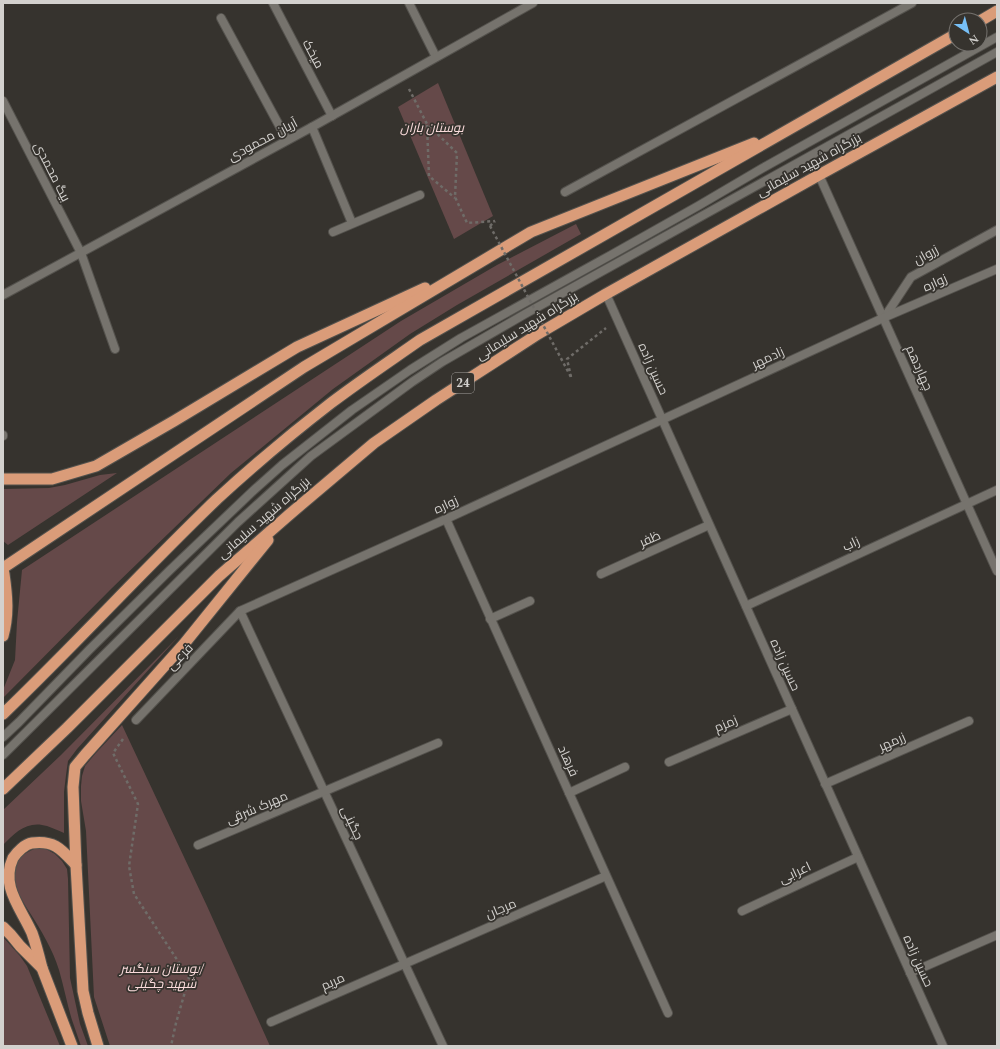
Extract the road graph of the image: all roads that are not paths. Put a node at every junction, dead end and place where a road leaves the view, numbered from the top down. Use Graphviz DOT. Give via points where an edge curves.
graph roads {
  1 [pos="273,3"];
  2 [pos="409,3"];
  3 [pos="533,3"];
  4 [pos="912,3"];
  5 [pos="997,11"];
  6 [pos="988,16"];
  7 [pos="221,18"];
  8 [pos="997,37"];
  9 [pos="948,39"];
  10 [pos="997,52"];
  11 [pos="436,57"];
  12 [pos="997,78"];
  13 [pos="3,101"];
  14 [pos="332,116"];
  15 [pos="312,127"];
  16 [pos="792,128"];
  17 [pos="287,140"];
  18 [pos="819,175"];
  19 [pos="565,192"];
  20 [pos="420,194"];
  21 [pos="352,223"];
  22 [pos="997,230"];
  23 [pos="332,232"];
  24 [pos="81,253"];
  25 [pos="479,263"];
  26 [pos="997,269"];
  27 [pos="606,294"];
  28 [pos="3,295"];
  29 [pos="883,318"];
  30 [pos="115,349"];
  31 [pos="662,419"];
  32 [pos="3,479"];
  33 [pos="997,490"];
  34 [pos="967,504"];
  35 [pos="290,514"];
  36 [pos="446,518"];
  37 [pos="709,525"];
  38 [pos="3,569"];
  39 [pos="997,571"];
  40 [pos="601,574"];
  41 [pos="530,601"];
  42 [pos="746,606"];
  43 [pos="240,611"];
  44 [pos="490,619"];
  45 [pos="3,636"];
  46 [pos="792,709"];
  47 [pos="3,714"];
  48 [pos="136,720"];
  49 [pos="969,721"];
  50 [pos="3,737"];
  51 [pos="438,743"];
  52 [pos="3,755"];
  53 [pos="669,762"];
  54 [pos="625,767"];
  55 [pos="825,784"];
  56 [pos="3,789"];
  57 [pos="325,792"];
  58 [pos="569,793"];
  59 [pos="198,845"];
  60 [pos="858,857"];
  61 [pos="76,866"];
  62 [pos="606,876"];
  63 [pos="742,911"];
  64 [pos="3,927"];
  65 [pos="997,935"];
  66 [pos="404,964"];
  67 [pos="42,968"];
  68 [pos="910,973"];
  69 [pos="668,1013"];
  70 [pos="271,1022"];
  71 [pos="72,1046"];
  72 [pos="98,1046"];
  73 [pos="443,1046"];
  74 [pos="943,1046"];
  1 -- 14 [label="street, میخک"];
  2 -- 11 [label="street"];
  3 -- 11 [label="street, آریان محمودی"];
  4 -- 19 [label="street"];
  5 -- 6 [label="highway"];
  7 -- 17 [label="street"];
  8 -- 50 [label="street" via="461,338 352,410 254,490 122,617"];
  9 -- 16 [label="highway"];
  10 -- 52 [label="street" via="525,314 412,382 311,456 238,522"];
  11 -- 14 [label="street, آریان محمودی"];
  12 -- 18 [label="highway, بزرگراه شهید سلیمانی / 24"];
  13 -- 24 [label="street, بیگ محمدی"];
  14 -- 15 [label="street, آریان محمودی"];
  15 -- 17 [label="street, آریان محمودی"];
  15 -- 21 [label="street"];
  16 -- 25 [label="highway" via="531,232"];
  16 -- 47 [label="highway" via="420,340 332,402 218,499"];
  17 -- 24 [label="street, آریان محمودی"];
  18 -- 27 [label="highway, بزرگراه شهید سلیمانی / 24"];
  18 -- 29 [label="street, چهاردهم"];
  20 -- 21 [label="street"];
  21 -- 23 [label="street"];
  22 -- 29 [label="street, زروان" via="911,277"];
  24 -- 28 [label="street, آریان محمودی"];
  24 -- 30 [label="street, بیگ محمدی"];
  25 -- 32 [label="highway" via="297,347 96,466 52,479"];
  25 -- 38 [label="highway" via="304,367"];
  26 -- 29 [label="street, زواره"];
  27 -- 31 [label="street, حسین زاده"];
  27 -- 35 [label="highway, بزرگراه شهید سلیمانی / 24" via="538,334 374,443"];
  29 -- 31 [label="street, زادمهر"];
  29 -- 34 [label="street, چهاردهم"];
  31 -- 36 [label="street, زواره"];
  31 -- 37 [label="street, حسین زاده"];
  33 -- 34 [label="street, زاب"];
  34 -- 39 [label="street, چهاردهم"];
  34 -- 42 [label="street, زاب"];
  35 -- 56 [label="highway, بزرگراه شهید سلیمانی / 24" via="219,576"];
  35 -- 61 [label="highway" via="184,644 75,767 73,787"];
  36 -- 43 [label="street, زواره"];
  36 -- 44 [label="street, فرهاد"];
  37 -- 40 [label="street, ظفر"];
  37 -- 42 [label="street, حسین زاده"];
  38 -- 45 [label="highway" via="7,596"];
  41 -- 44 [label="street"];
  42 -- 46 [label="street, حسین زاده"];
  43 -- 48 [label="street, فرعی"];
  43 -- 57 [label="street, چگینی"];
  44 -- 58 [label="street, فرهاد"];
  46 -- 53 [label="street, زمزم"];
  46 -- 55 [label="street, حسین زاده"];
  49 -- 55 [label="street, زرمهر"];
  51 -- 57 [label="street"];
  54 -- 58 [label="street"];
  55 -- 60 [label="street, حسین زاده"];
  57 -- 59 [label="street, مهرک شرقی"];
  57 -- 66 [label="street, چگینی"];
  58 -- 62 [label="street, فرهاد"];
  60 -- 63 [label="street, اعرابی"];
  60 -- 68 [label="street, حسین زاده"];
  61 -- 67 [label="highway" via="57,846 44,842 30,844 17,852 7,871 8,892 32,933"];
  61 -- 72 [label="highway" via="83,991"];
  62 -- 66 [label="street, مرجان"];
  62 -- 69 [label="street, فرهاد"];
  64 -- 67 [label="highway"];
  65 -- 68 [label="street"];
  66 -- 70 [label="street, مریم"];
  66 -- 73 [label="street, چگینی"];
  67 -- 71 [label="highway"];
  68 -- 74 [label="street, حسین زاده"];
}
